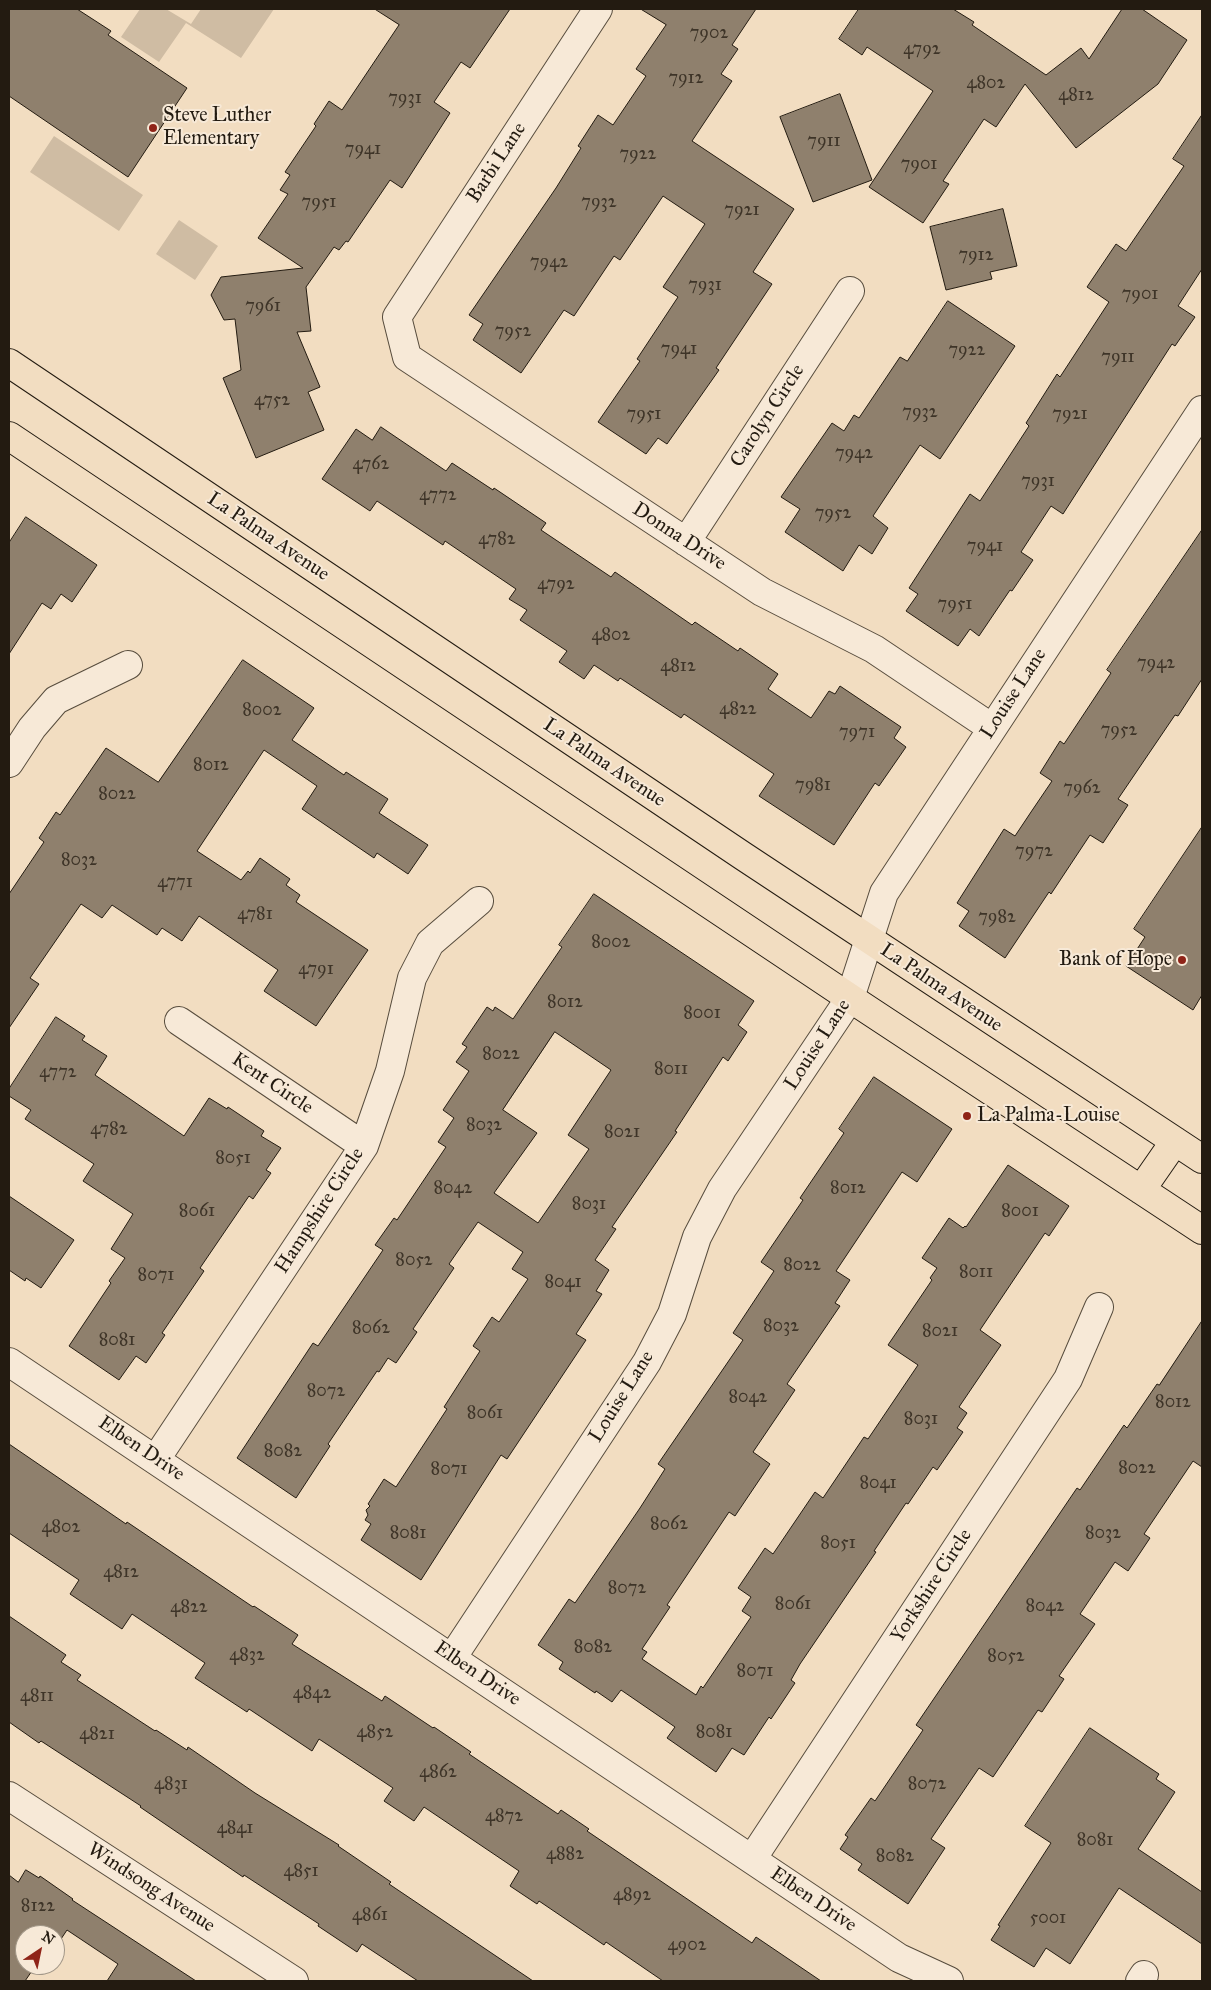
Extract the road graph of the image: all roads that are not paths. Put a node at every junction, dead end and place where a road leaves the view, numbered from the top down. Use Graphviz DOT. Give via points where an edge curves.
graph roads {
  1 [pos="598,9"];
  2 [pos="850,290"];
  3 [pos="397,317"];
  4 [pos="9,363"];
  5 [pos="1202,410"];
  6 [pos="9,436"];
  7 [pos="686,542"];
  8 [pos="128,665"];
  9 [pos="992,728"];
  10 [pos="9,763"];
  11 [pos="479,901"];
  12 [pos="869,940"];
  13 [pos="850,998"];
  14 [pos="179,1021"];
  15 [pos="1175,1141"];
  16 [pos="364,1146"];
  17 [pos="1202,1160"];
  18 [pos="1141,1190"];
  19 [pos="1202,1230"];
  20 [pos="1099,1307"];
  21 [pos="9,1362"];
  22 [pos="156,1459"];
  23 [pos="452,1658"];
  24 [pos="9,1796"];
  25 [pos="752,1859"];
  26 [pos="283,1979"];
  27 [pos="949,1981"];
  1 -- 3 [label="street, Barbi Lane"];
  2 -- 7 [label="street, Carolyn Circle"];
  3 -- 7 [label="street, Donna Drive" via="407,357"];
  4 -- 12 [label="main road, La Palma Avenue"];
  5 -- 9 [label="street, Louise Lane"];
  6 -- 13 [label="main road"];
  7 -- 9 [label="street, Donna Drive" via="762,592 874,649"];
  8 -- 10 [label="street" via="56,700"];
  9 -- 12 [label="street, Louise Lane" via="884,893"];
  11 -- 16 [label="street, Hampshire Circle" via="430,943 412,978 390,1071"];
  12 -- 13 [label="street, Louise Lane"];
  12 -- 15 [label="main road, La Palma Avenue"];
  13 -- 18 [label="main road"];
  13 -- 23 [label="street, Louise Lane" via="722,1189 697,1236 672,1314 647,1362"];
  14 -- 16 [label="street, Kent Circle"];
  15 -- 17 [label="main road, La Palma Avenue"];
  15 -- 18 [label="main road"];
  16 -- 22 [label="street, Hampshire Circle"];
  18 -- 19 [label="main road"];
  20 -- 25 [label="street, Yorkshire Circle" via="1068,1380"];
  21 -- 22 [label="street, Elben Drive"];
  22 -- 23 [label="street, Elben Drive"];
  23 -- 25 [label="street, Elben Drive"];
  24 -- 26 [label="street, Windsong Avenue"];
  25 -- 27 [label="street, Elben Drive" via="899,1958"];
}
